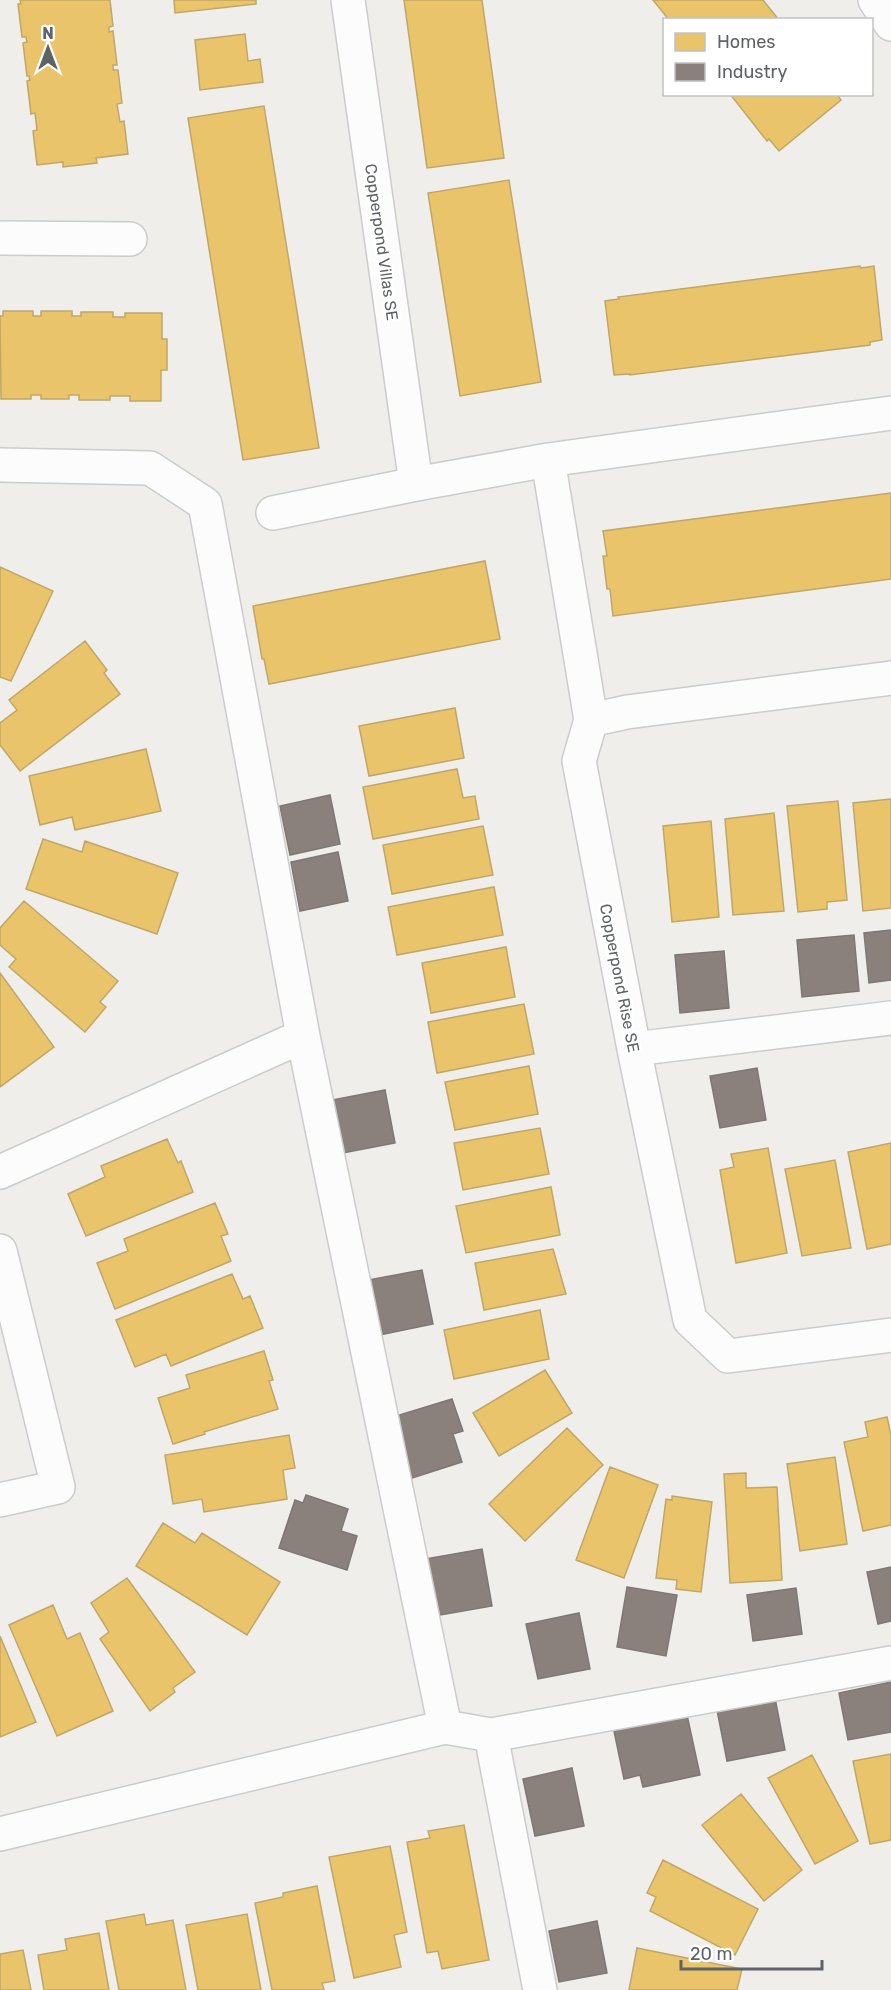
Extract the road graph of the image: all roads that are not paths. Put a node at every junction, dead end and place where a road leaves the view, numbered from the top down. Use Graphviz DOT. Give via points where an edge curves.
graph roads {
  1 [pos="348,0"];
  2 [pos="875,0"];
  3 [pos="891,24"];
  4 [pos="0,238"];
  5 [pos="130,240"];
  6 [pos="891,413"];
  7 [pos="548,460"];
  8 [pos="0,465"];
  9 [pos="416,484"];
  10 [pos="273,513"];
  11 [pos="891,678"];
  12 [pos="591,720"];
  13 [pos="891,1018"];
  14 [pos="303,1036"];
  15 [pos="634,1049"];
  16 [pos="0,1172"];
  17 [pos="0,1251"];
  18 [pos="891,1335"];
  19 [pos="0,1500"];
  20 [pos="891,1663"];
  21 [pos="445,1727"];
  22 [pos="491,1735"];
  23 [pos="0,1834"];
  24 [pos="540,1990"];
  1 -- 9 [label="street, Copperpond Villas SE"];
  2 -- 3 [label="street"];
  4 -- 5 [label="street"];
  6 -- 7 [label="street"];
  7 -- 9 [label="street"];
  7 -- 12 [label="street"];
  8 -- 14 [label="street" via="150,468 205,504"];
  9 -- 10 [label="street"];
  11 -- 12 [label="street"];
  12 -- 15 [label="street, Copperpond Rise SE" via="579,761"];
  13 -- 15 [label="street"];
  14 -- 16 [label="street"];
  14 -- 21 [label="street"];
  15 -- 18 [label="street, Copperpond Rise SE" via="690,1320 729,1356"];
  17 -- 19 [label="street" via="58,1487"];
  20 -- 22 [label="street"];
  21 -- 22 [label="street"];
  21 -- 23 [label="street"];
  22 -- 24 [label="street"];
}
